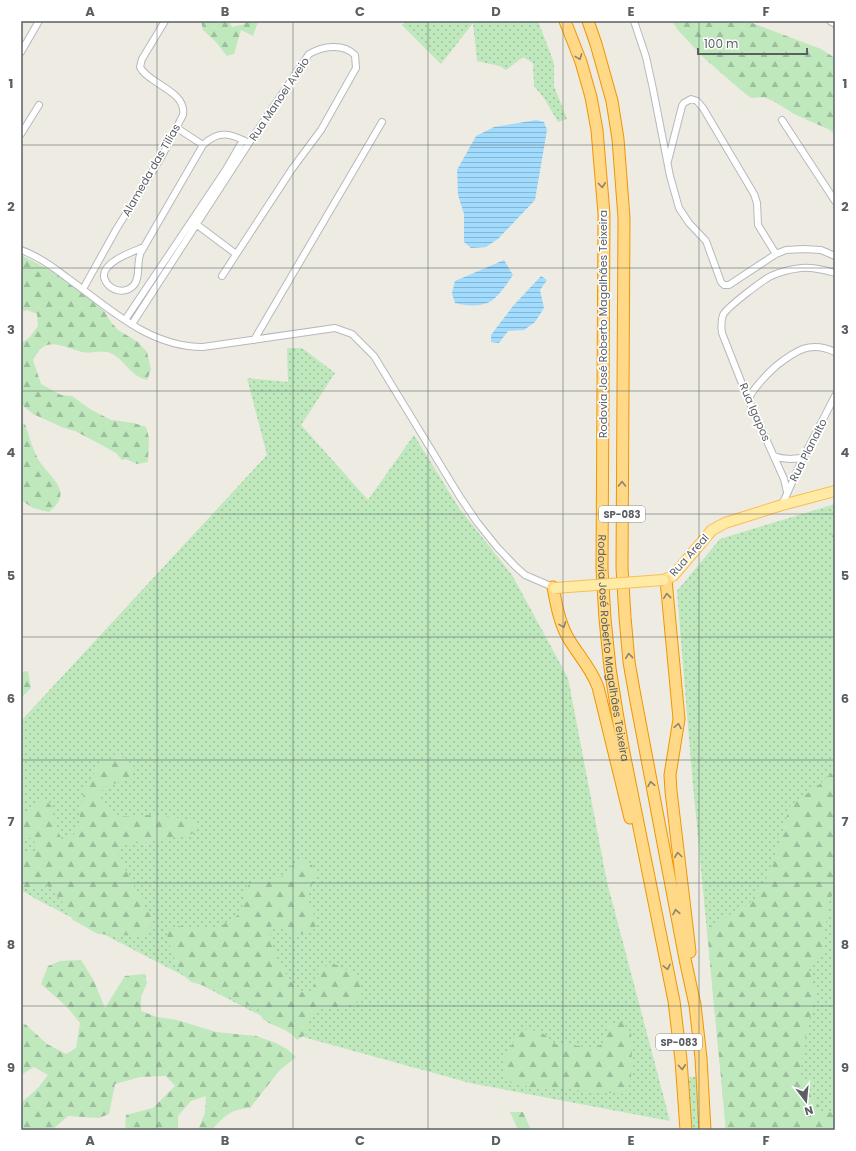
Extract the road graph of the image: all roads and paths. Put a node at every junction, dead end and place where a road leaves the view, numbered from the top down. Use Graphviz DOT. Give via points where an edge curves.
graph roads {
  1 [pos="39,21"];
  2 [pos="166,21"];
  3 [pos="566,21"];
  4 [pos="588,21"];
  5 [pos="634,21"];
  6 [pos="830,21"];
  7 [pos="835,24"];
  8 [pos="21,52"];
  9 [pos="39,105"];
  10 [pos="782,120"];
  11 [pos="382,122"];
  12 [pos="177,128"];
  13 [pos="21,134"];
  14 [pos="246,142"];
  15 [pos="203,145"];
  16 [pos="668,163"];
  17 [pos="835,201"];
  18 [pos="196,224"];
  19 [pos="144,246"];
  20 [pos="21,250"];
  21 [pos="236,254"];
  22 [pos="776,254"];
  23 [pos="835,256"];
  24 [pos="835,273"];
  25 [pos="222,276"];
  26 [pos="83,289"];
  27 [pos="125,320"];
  28 [pos="132,324"];
  29 [pos="254,340"];
  30 [pos="835,352"];
  31 [pos="835,396"];
  32 [pos="748,399"];
  33 [pos="774,456"];
  34 [pos="803,458"];
  35 [pos="835,491"];
  36 [pos="787,492"];
  37 [pos="782,505"];
  38 [pos="664,580"];
  39 [pos="554,587"];
  40 [pos="656,911"];
  41 [pos="695,1005"];
  42 [pos="686,1130"];
  43 [pos="704,1130"];
  1 -- 8 [label="street"];
  2 -- 12 [label="street, Alameda das Tilias" via="140,66 182,105 184,113"];
  3 -- 40 [label="highway, Rodovia José Roberto Magalhães Teixeira / SP-083, one-way" via="581,62 597,130 604,214 602,569 607,640 624,753"];
  41 -- 4 [label="highway, Rodovia José Roberto Magalhães Teixeira / SP-083, one-way" via="629,662 622,568 624,218 618,139 612,101"];
  5 -- 16 [label="street" via="652,82"];
  6 -- 7 [label="street"];
  9 -- 13 [label="street"];
  10 -- 17 [label="street"];
  11 -- 29 [label="street"];
  12 -- 15 [label="street"];
  12 -- 26 [label="street, Alameda das Tilias"];
  14 -- 15 [label="street" via="228,134 218,136"];
  14 -- 18 [label="street, Rua Manoel Aveio"];
  14 -- 21 [label="street, Rua Manoel Aveio" via="309,54 318,49 337,47 350,50 355,55 356,68 321,130"];
  14 -- 27 [label="street"];
  15 -- 19 [label="street"];
  16 -- 22 [label="street" via="679,208 706,241 724,285 729,285"];
  16 -- 22 [label="street" via="682,106 691,99 698,101 754,194 758,225"];
  18 -- 21 [label="street"];
  18 -- 28 [label="street, Rua Manoel Aveio"];
  19 -- 19 [label="street" via="138,260 136,281 133,286 119,292 112,288 106,280 107,268"];
  20 -- 26 [label="street" via="32,254"];
  21 -- 25 [label="street, Rua Manoel Aveio"];
  22 -- 23 [label="street" via="786,250 804,249 820,250"];
  24 -- 32 [label="street, Rua Igapos" via="802,268 771,276 724,313 721,321 722,333"];
  26 -- 27 [label="street"];
  27 -- 28 [label="street"];
  28 -- 29 [label="street" via="152,336 189,347"];
  29 -- 39 [label="street" via="335,328 352,334 374,356 477,522 525,575"];
  30 -- 32 [label="street" via="813,347 793,353 762,378"];
  31 -- 34 [label="street, Rua Planalto"];
  32 -- 33 [label="street, Rua Igapos"];
  33 -- 34 [label="street" via="787,460"];
  33 -- 36 [label="street, Rua Igapos"];
  34 -- 36 [label="street, Rua Planalto"];
  35 -- 37 [label="main road, Rua Areal"];
  36 -- 37 [label="street, Rua Planalto"];
  37 -- 38 [label="main road, Rua Areal" via="724,522 712,530 673,576"];
  38 -- 39 [label="main road, bridge"];
  41 -- 38 [label="highway, one-way" via="693,970 670,791 679,719"];
  39 -- 40 [label="highway, one-way" via="560,619 567,636 598,687 621,786"];
  40 -- 42 [label="highway, Rodovia José Roberto Magalhães Teixeira / SP-083, one-way" via="674,1001"];
  41 -- 43 [label="highway, Rodovia José Roberto Magalhães Teixeira / SP-083"];
}
